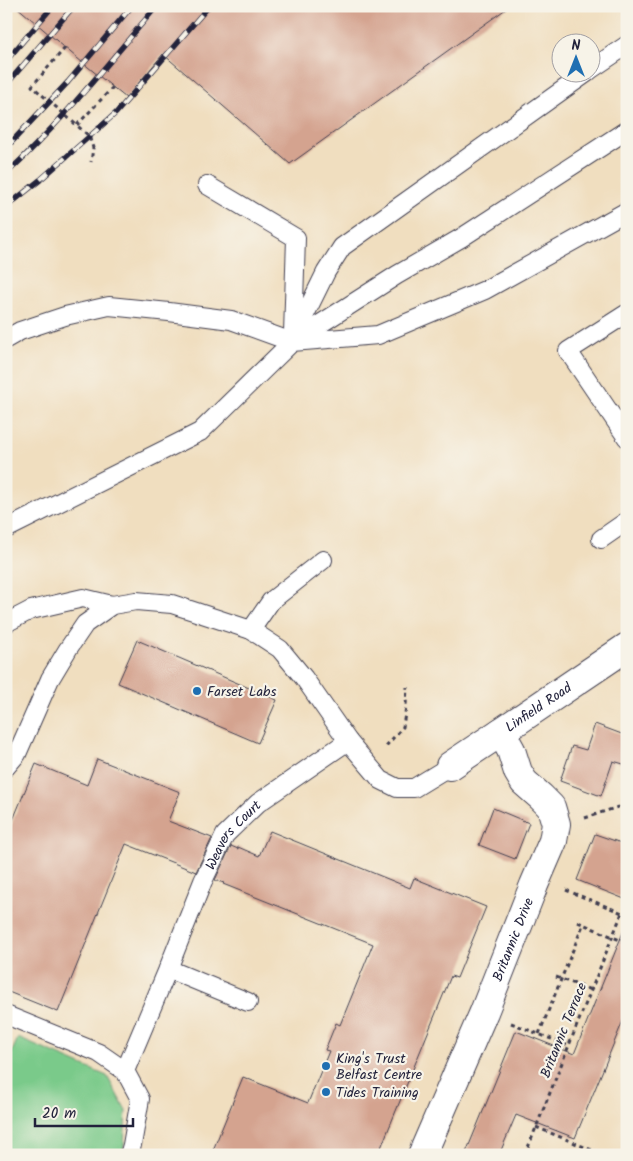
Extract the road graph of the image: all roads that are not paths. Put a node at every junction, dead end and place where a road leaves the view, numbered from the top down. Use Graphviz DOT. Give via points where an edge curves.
graph roads {
  1 [pos="627,45"];
  2 [pos="600,63"];
  3 [pos="574,82"];
  4 [pos="627,130"];
  5 [pos="207,185"];
  6 [pos="627,211"];
  7 [pos="626,314"];
  8 [pos="6,339"];
  9 [pos="292,342"];
  10 [pos="627,438"];
  11 [pos="627,521"];
  12 [pos="6,529"];
  13 [pos="602,539"];
  14 [pos="323,560"];
  15 [pos="112,605"];
  16 [pos="6,623"];
  17 [pos="251,630"];
  18 [pos="627,647"];
  19 [pos="501,732"];
  20 [pos="348,741"];
  21 [pos="450,766"];
  22 [pos="6,767"];
  23 [pos="168,969"];
  24 [pos="248,1002"];
  25 [pos="6,1016"];
  26 [pos="125,1071"];
  27 [pos="129,1155"];
  28 [pos="422,1155"];
  1 -- 2 [label="lane"];
  3 -- 9 [label="lane" via="342,247 326,272"];
  4 -- 9 [label="lane"];
  5 -- 9 [label="lane" via="296,238"];
  6 -- 9 [label="lane" via="485,290 378,334"];
  7 -- 10 [label="lane" via="568,351"];
  8 -- 9 [label="lane" via="65,316 109,306 231,320"];
  9 -- 12 [label="lane" via="200,432"];
  11 -- 13 [label="lane"];
  14 -- 17 [label="lane" via="271,600"];
  15 -- 16 [label="lane" via="84,598 31,610"];
  15 -- 17 [label="lane" via="136,600 172,604"];
  15 -- 22 [label="lane" via="85,624 68,649 50,679 17,754"];
  17 -- 20 [label="lane" via="280,649"];
  18 -- 19 [label="street, Linfield Road"];
  19 -- 21 [label="street, Linfield Road"];
  19 -- 28 [label="street, Britannic Drive" via="518,772 551,807 556,824 553,840 484,1012"];
  20 -- 21 [label="lane" via="381,780 397,788 414,788"];
  20 -- 23 [label="lane, Weavers Court" via="258,803 225,834"];
  23 -- 24 [label="lane"];
  23 -- 26 [label="lane, Weavers Court"];
  25 -- 26 [label="lane" via="99,1053"];
  26 -- 27 [label="lane" via="140,1099"];
}
